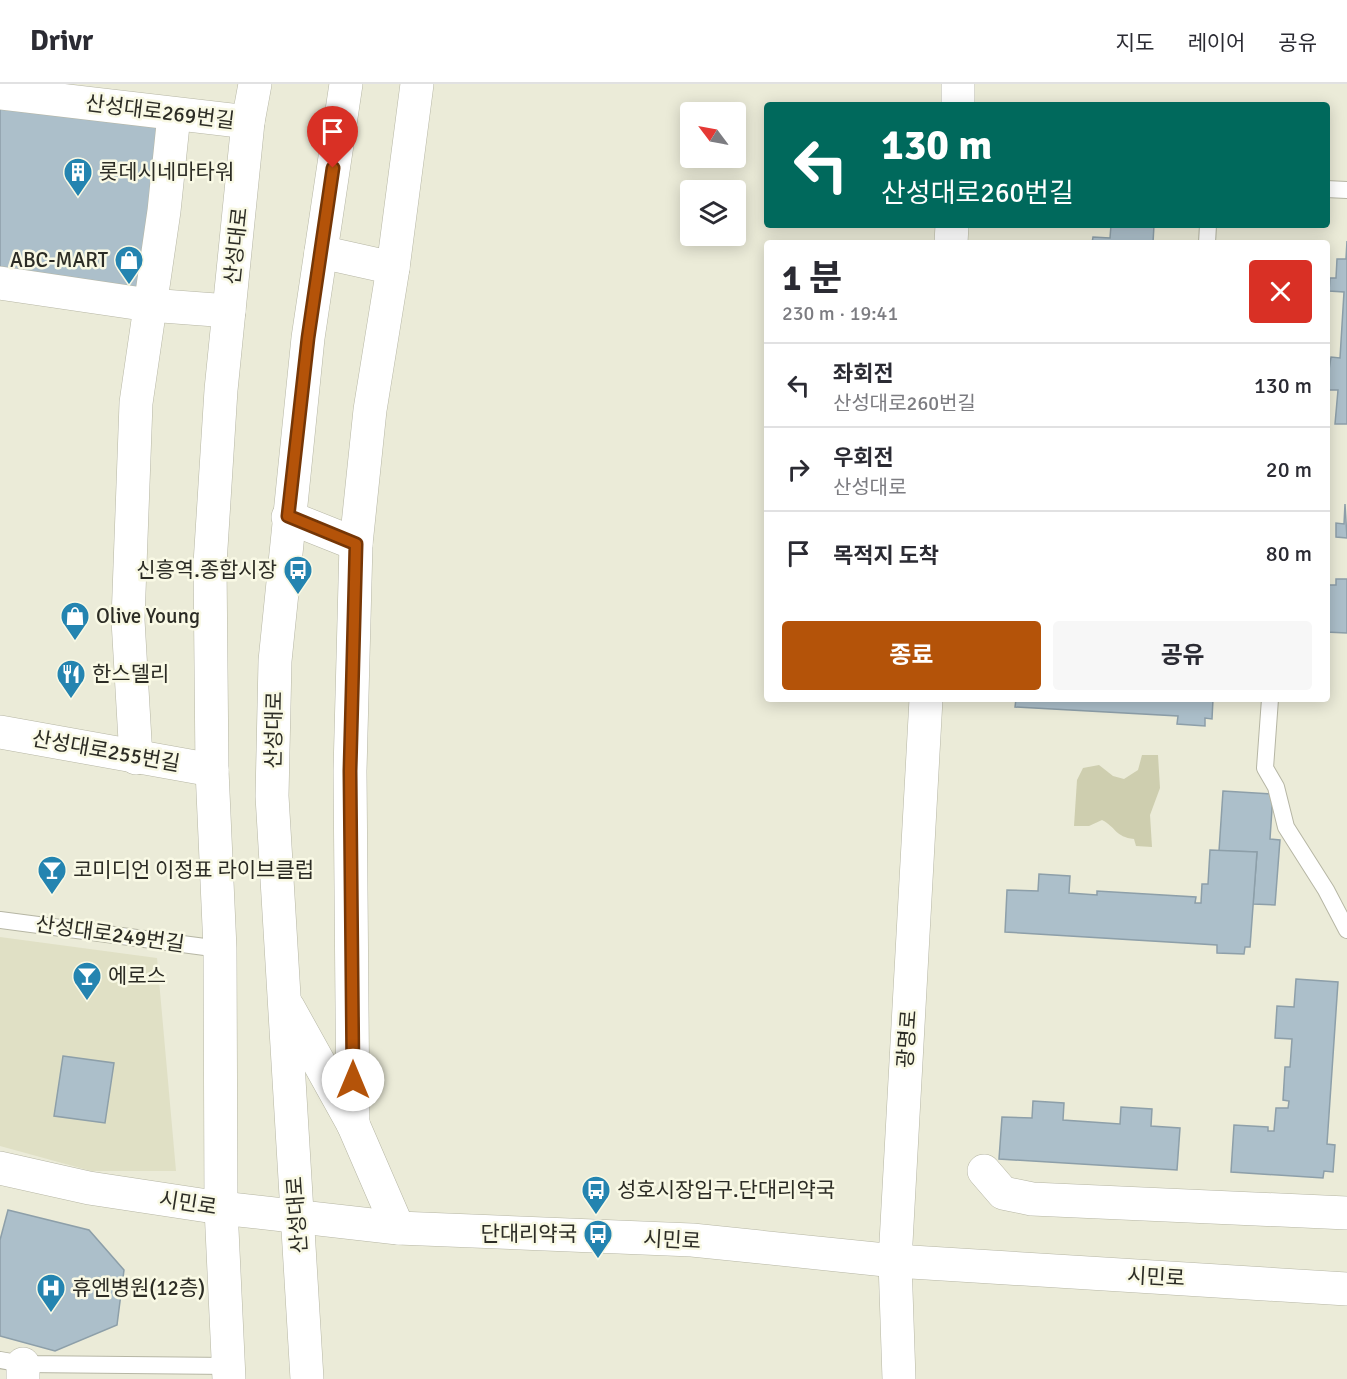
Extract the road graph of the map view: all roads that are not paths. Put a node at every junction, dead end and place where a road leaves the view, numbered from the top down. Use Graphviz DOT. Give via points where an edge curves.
graph roads {
  1 [pos="255,84"];
  2 [pos="346,84"];
  3 [pos="417,84"];
  4 [pos="958,84"];
  5 [pos="0,93"];
  6 [pos="958,102"];
  7 [pos="174,115"];
  8 [pos="248,122"];
  9 [pos="1330,189"];
  10 [pos="1347,190"];
  11 [pos="321,252"];
  12 [pos="393,268"];
  13 [pos="0,283"];
  14 [pos="149,305"];
  15 [pos="230,311"];
  16 [pos="288,516"];
  17 [pos="356,544"];
  18 [pos="926,702"];
  19 [pos="1270,702"];
  20 [pos="0,732"];
  21 [pos="136,758"];
  22 [pos="212,770"];
  23 [pos="0,920"];
  24 [pos="1347,930"];
  25 [pos="220,949"];
  26 [pos="284,999"];
  27 [pos="353,1124"];
  28 [pos="0,1168"];
  29 [pos="984,1171"];
  30 [pos="221,1208"];
  31 [pos="1347,1213"];
  32 [pos="297,1217"];
  33 [pos="398,1228"];
  34 [pos="895,1262"];
  35 [pos="1347,1289"];
  36 [pos="15,1368"];
  37 [pos="229,1373"];
  38 [pos="307,1379"];
  39 [pos="900,1379"];
  1 -- 8 [label="main road, 산성대로"];
  2 -- 11 [label="main road, 산성대로"];
  3 -- 12 [label="main road"];
  4 -- 6 [label="main road"];
  5 -- 7 [label="main road, 산성대로269번길"];
  7 -- 8 [label="main road, 산성대로269번길"];
  7 -- 14 [label="main road"];
  8 -- 15 [label="main road, 산성대로"];
  9 -- 10 [label="lane"];
  11 -- 12 [label="main road"];
  11 -- 16 [label="main road, 산성대로"];
  12 -- 17 [label="main road" via="370,410"];
  13 -- 14 [label="main road"];
  14 -- 15 [label="main road"];
  14 -- 21 [label="main road" via="136,403 130,507 128,620"];
  15 -- 22 [label="main road, 산성대로" via="210,564"];
  16 -- 17 [label="main road"];
  16 -- 26 [label="main road, 산성대로" via="275,661 272,796"];
  17 -- 27 [label="main road" via="350,771"];
  18 -- 34 [label="main road, 광명로"];
  19 -- 24 [label="lane" via="1265,768 1268,777 1276,787 1286,827"];
  20 -- 21 [label="main road, 산성대로255번길"];
  21 -- 22 [label="main road, 산성대로255번길"];
  22 -- 25 [label="main road, 산성대로"];
  23 -- 25 [label="lane, 산성대로249번길"];
  25 -- 30 [label="main road, 산성대로"];
  26 -- 27 [label="main road"];
  26 -- 32 [label="main road, 산성대로"];
  27 -- 33 [label="main road"];
  28 -- 30 [label="main road, 시민로" via="89,1188"];
  29 -- 31 [label="main road" via="1003,1193 1032,1199"];
  30 -- 32 [label="main road, 시민로"];
  30 -- 37 [label="main road, 산성대로"];
  32 -- 33 [label="main road, 시민로"];
  32 -- 38 [label="main road, 산성대로"];
  33 -- 34 [label="main road, 시민로" via="693,1240"];
  34 -- 35 [label="main road, 시민로"];
  34 -- 39 [label="main road, 광명로"];
  36 -- 37 [label="lane"];
}
